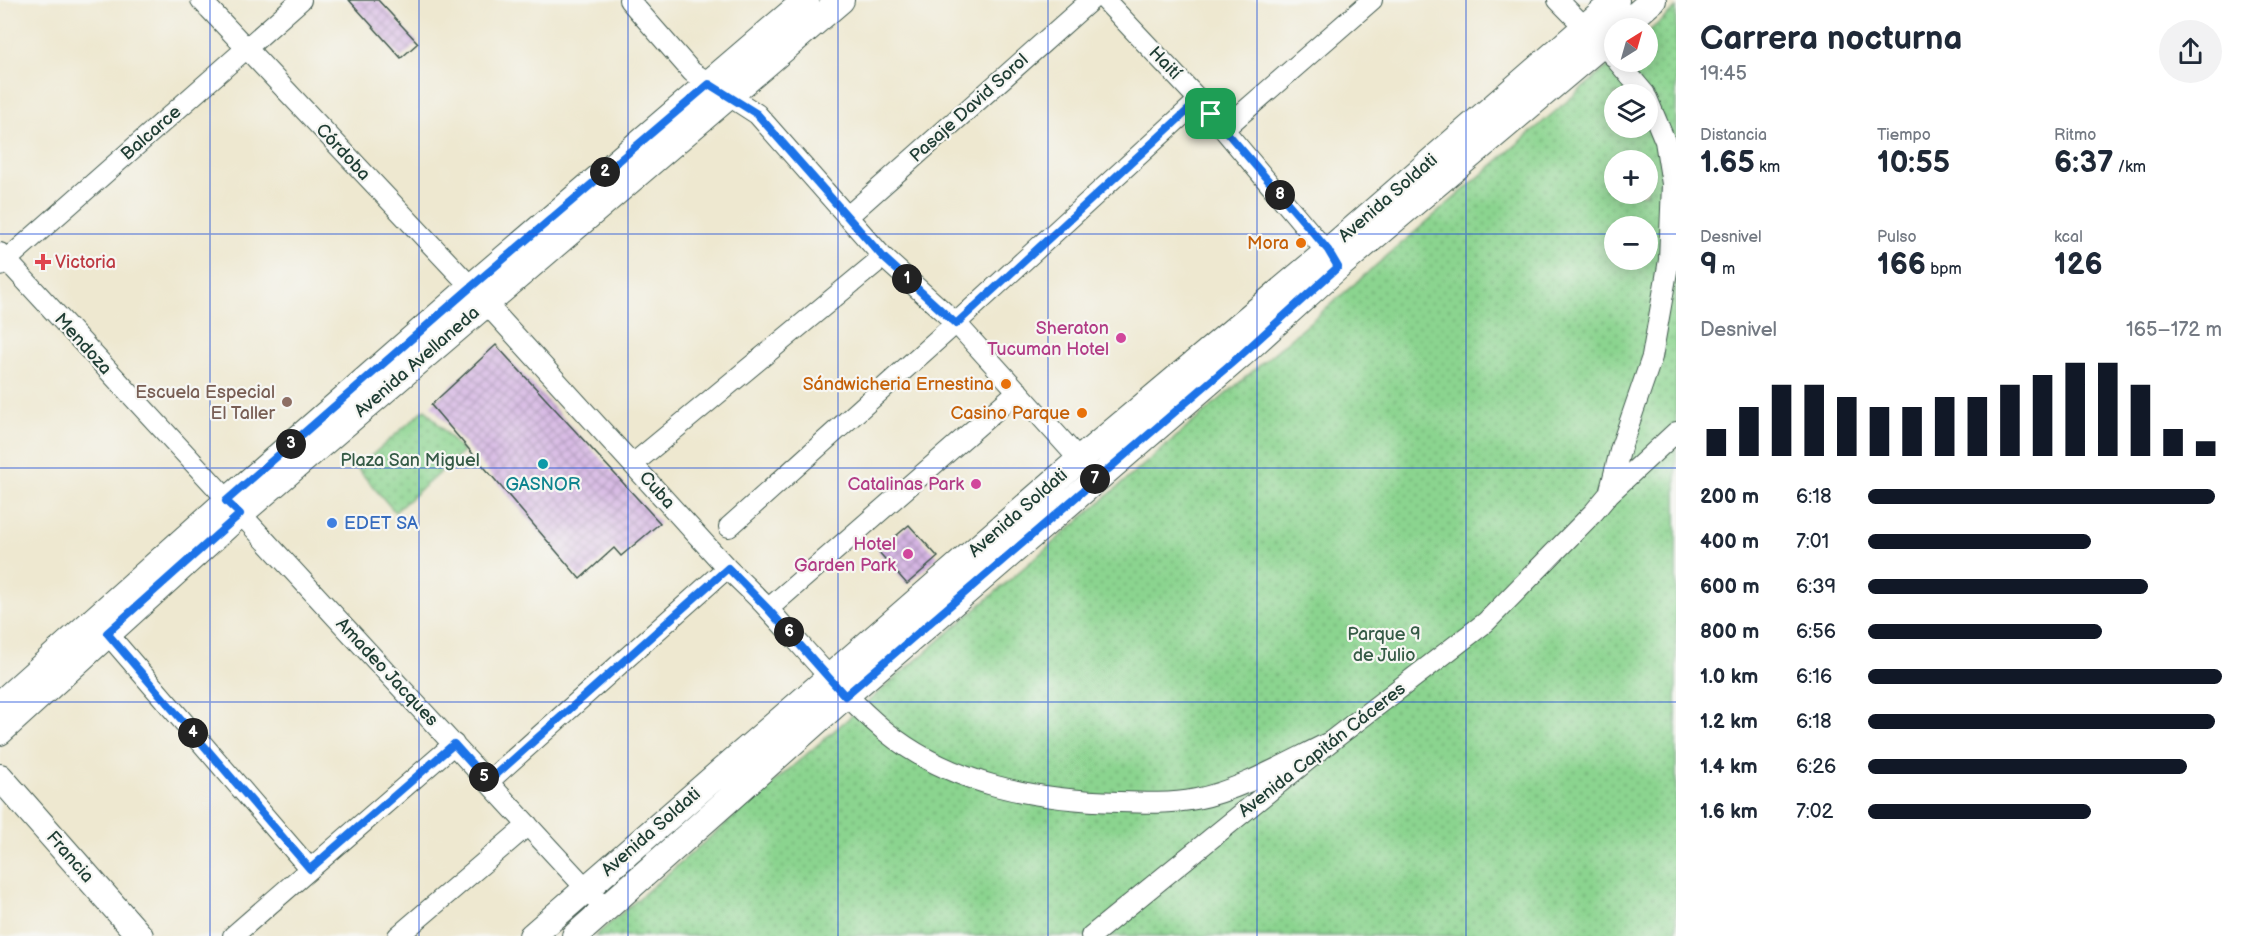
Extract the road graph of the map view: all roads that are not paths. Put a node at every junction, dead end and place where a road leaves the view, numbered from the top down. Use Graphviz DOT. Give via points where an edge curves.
graph roads {
  1 [pos="201,0"];
  2 [pos="302,0"];
  3 [pos="629,0"];
  4 [pos="806,0"];
  5 [pos="841,0"];
  6 [pos="1091,0"];
  7 [pos="1105,0"];
  8 [pos="1372,0"];
  9 [pos="1558,0"];
  10 [pos="1616,0"];
  11 [pos="1653,0"];
  12 [pos="1613,18"];
  13 [pos="1634,18"];
  14 [pos="1604,38"];
  15 [pos="1604,46"];
  16 [pos="246,50"];
  17 [pos="719,90"];
  18 [pos="1199,100"];
  19 [pos="1658,124"];
  20 [pos="1224,129"];
  21 [pos="847,217"];
  22 [pos="883,257"];
  23 [pos="1333,259"];
  24 [pos="2,260"];
  25 [pos="478,295"];
  26 [pos="956,324"];
  27 [pos="1018,391"];
  28 [pos="1676,432"];
  29 [pos="633,464"];
  30 [pos="1088,469"];
  31 [pos="1608,494"];
  32 [pos="233,508"];
  33 [pos="729,527"];
  34 [pos="728,568"];
  35 [pos="768,609"];
  36 [pos="107,633"];
  37 [pos="837,686"];
  38 [pos="0,704"];
  39 [pos="0,732"];
  40 [pos="1330,742"];
  41 [pos="454,744"];
  42 [pos="0,777"];
  43 [pos="488,782"];
  44 [pos="528,825"];
  45 [pos="310,869"];
  46 [pos="587,888"];
  47 [pos="606,909"];
  48 [pos="140,936"];
  49 [pos="233,936"];
  50 [pos="398,936"];
  51 [pos="532,936"];
  52 [pos="575,936"];
  53 [pos="1091,936"];
  1 -- 16 [label="street, Córdoba"];
  2 -- 16 [label="street, Balcarce"];
  3 -- 17 [label="street" via="692,72"];
  4 -- 17 [label="main road, Avenida Avellaneda"];
  5 -- 17 [label="main road, Avenida Avellaneda"];
  6 -- 21 [label="street, Pasaje David Sorol"];
  7 -- 18 [label="street, Haití"];
  8 -- 20 [label="street"];
  9 -- 14 [label="street"];
  10 -- 12 [label="main road, Avenida Soldati"];
  11 -- 13 [label="main road, Avenida Soldati"];
  15 -- 23 [label="main road, Avenida Soldati"];
  16 -- 24 [label="street, Balcarce"];
  16 -- 25 [label="street, Córdoba"];
  17 -- 21 [label="street" via="757,114"];
  17 -- 25 [label="main road, Avenida Avellaneda"];
  18 -- 20 [label="street, Haití"];
  18 -- 26 [label="street"];
  19 -- 31 [label="street" via="1665,141 1672,184 1669,260 1652,357"];
  20 -- 23 [label="street, Haití"];
  21 -- 22 [label="street"];
  22 -- 26 [label="street"];
  22 -- 29 [label="street"];
  23 -- 30 [label="main road, Avenida Soldati"];
  24 -- 32 [label="street, Mendoza"];
  25 -- 29 [label="street, Cuba"];
  25 -- 32 [label="main road, Avenida Avellaneda"];
  26 -- 27 [label="street"];
  26 -- 33 [label="street"];
  27 -- 30 [label="street"];
  27 -- 35 [label="street"];
  28 -- 31 [label="street, Avenida Capitán Cáceres"];
  29 -- 34 [label="street, Cuba"];
  30 -- 37 [label="main road, Avenida Soldati"];
  31 -- 40 [label="street, Avenida Capitán Cáceres" via="1486,621"];
  32 -- 36 [label="main road, Avenida Avellaneda"];
  32 -- 38 [label="main road, Avenida Avellaneda"];
  32 -- 41 [label="street, Amadeo Jacques"];
  34 -- 35 [label="street, Cuba"];
  34 -- 43 [label="street"];
  35 -- 37 [label="street, Cuba"];
  36 -- 39 [label="main road, Avenida Avellaneda"];
  36 -- 45 [label="street"];
  37 -- 40 [label="street, Cuba" via="887,733 923,758 964,777 1006,790 1090,801 1162,803 1197,799 1232,788"];
  37 -- 46 [label="main road, Avenida Soldati"];
  37 -- 47 [label="main road, Avenida Soldati"];
  40 -- 53 [label="street, Avenida Capitán Cáceres"];
  41 -- 43 [label="street, Amadeo Jacques"];
  41 -- 45 [label="street"];
  42 -- 48 [label="main road, Francia"];
  43 -- 44 [label="street, Amadeo Jacques"];
  44 -- 46 [label="street, Amadeo Jacques"];
  44 -- 50 [label="street"];
  45 -- 49 [label="street"];
  46 -- 47 [label="street, Amadeo Jacques"];
  46 -- 51 [label="main road, Avenida Soldati"];
  47 -- 52 [label="main road, Avenida Soldati"];
}
